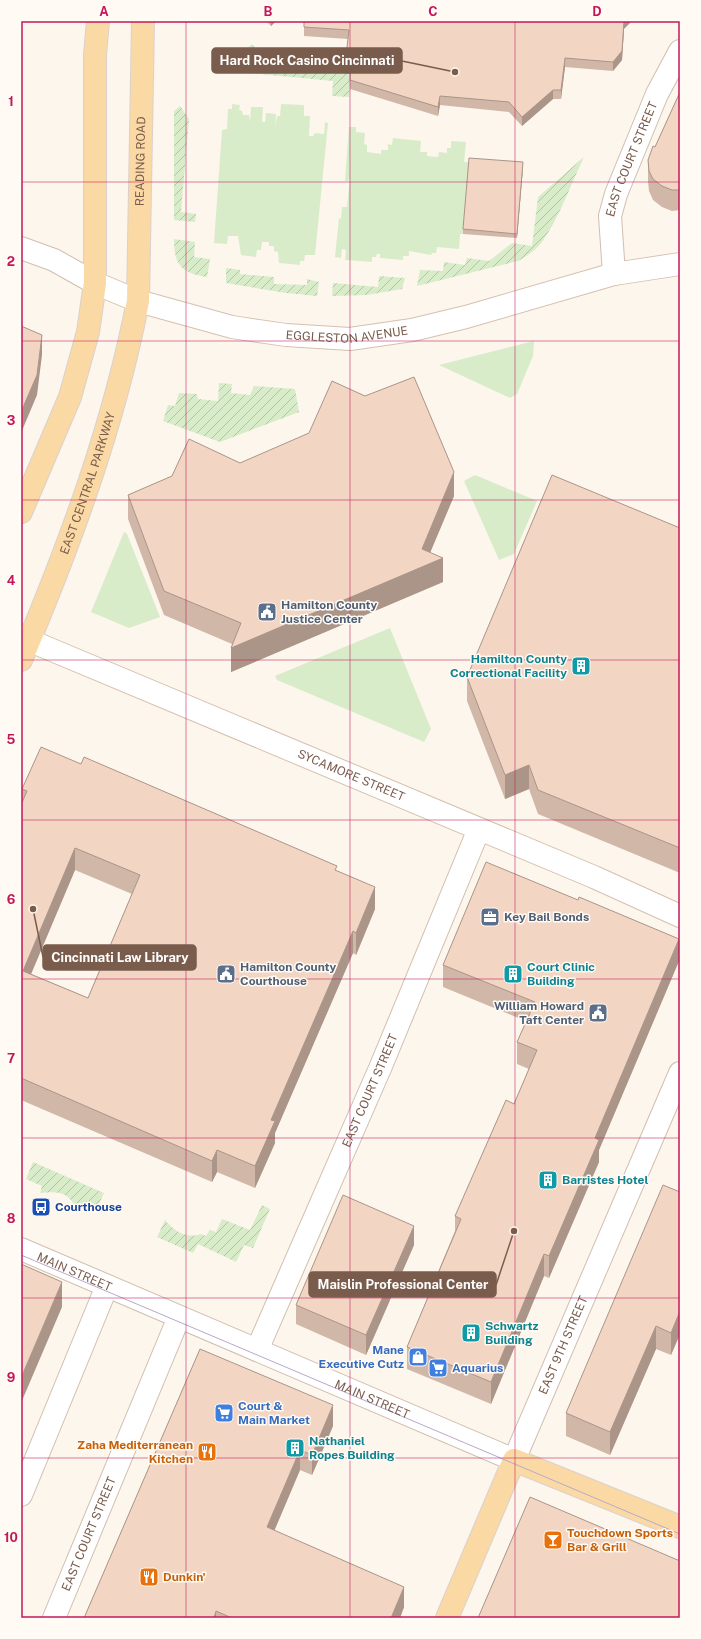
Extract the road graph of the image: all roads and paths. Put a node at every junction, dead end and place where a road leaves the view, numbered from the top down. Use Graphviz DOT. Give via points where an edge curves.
graph roads {
  1 [pos="98,21"];
  2 [pos="143,21"];
  3 [pos="680,51"];
  4 [pos="21,248"];
  5 [pos="680,264"];
  6 [pos="614,274"];
  7 [pos="95,283"];
  8 [pos="138,301"];
  9 [pos="21,512"];
  10 [pos="25,638"];
  11 [pos="21,660"];
  12 [pos="479,829"];
  13 [pos="680,916"];
  14 [pos="680,1073"];
  15 [pos="21,1249"];
  16 [pos="106,1286"];
  17 [pos="179,1317"];
  18 [pos="257,1350"];
  19 [pos="514,1460"];
  20 [pos="21,1495"];
  21 [pos="680,1527"];
  22 [pos="54,1618"];
  23 [pos="447,1618"];
  1 -- 7 [label="main road" via="95,55"];
  2 -- 8 [label="main road, READING ROAD"];
  3 -- 6 [label="street, EAST COURT STREET" via="657,94 616,194 610,216"];
  4 -- 7 [label="street, EGGLESTON AVENUE" via="54,260"];
  5 -- 6 [label="street, EGGLESTON AVENUE"];
  6 -- 8 [label="street, EGGLESTON AVENUE" via="466,317 412,330 350,339 286,335 232,327"];
  7 -- 8 [label="street, EGGLESTON AVENUE"];
  7 -- 9 [label="main road" via="88,332 70,397"];
  8 -- 10 [label="main road, EAST CENTRAL PARKWAY" via="129,347 96,467"];
  10 -- 11 [label="main road, EAST CENTRAL PARKWAY"];
  10 -- 12 [label="street, SYCAMORE STREET"];
  12 -- 13 [label="street, SYCAMORE STREET"];
  12 -- 18 [label="street, EAST COURT STREET"];
  14 -- 19 [label="street, EAST 9TH STREET"];
  15 -- 16 [label="street, MAIN STREET"];
  16 -- 17 [label="street, MAIN STREET"];
  16 -- 20 [label="street"];
  17 -- 18 [label="street, MAIN STREET"];
  17 -- 22 [label="street, EAST COURT STREET"];
  18 -- 19 [label="street, MAIN STREET"];
  19 -- 21 [label="main road, MAIN STREET"];
  19 -- 23 [label="main road, EAST 9TH STREET"];
}
